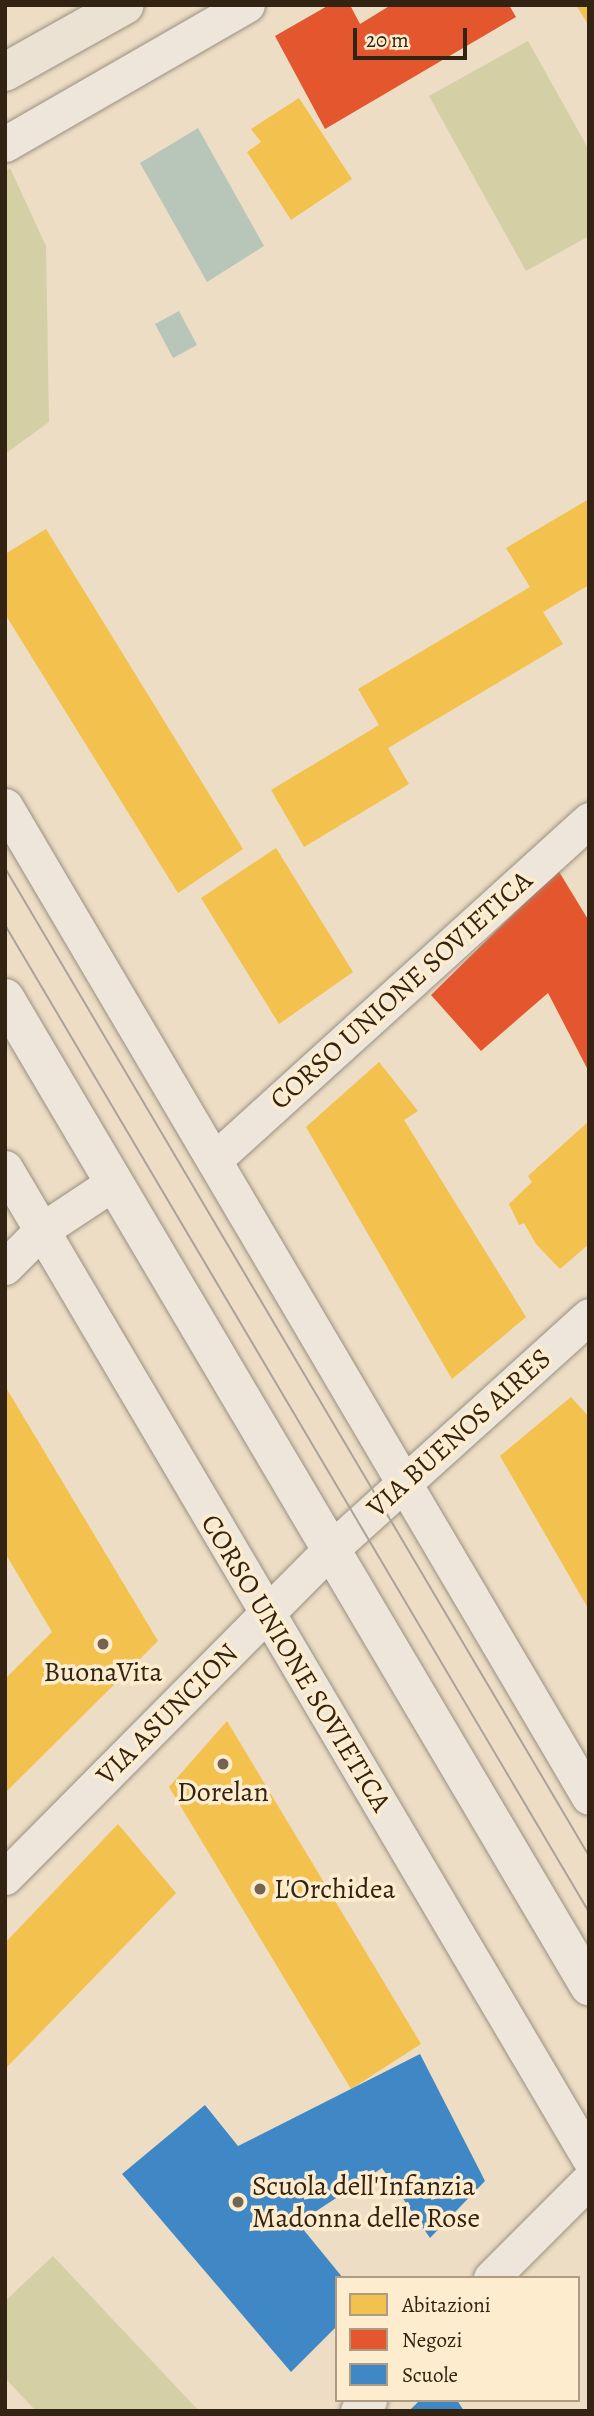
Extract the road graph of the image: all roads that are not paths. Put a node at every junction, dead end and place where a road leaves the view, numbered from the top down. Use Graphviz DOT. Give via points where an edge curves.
graph roads {
  1 [pos="125,5"];
  2 [pos="247,5"];
  3 [pos="5,72"];
  4 [pos="5,144"];
  5 [pos="5,806"];
  6 [pos="589,820"];
  7 [pos="5,998"];
  8 [pos="214,1160"];
  9 [pos="5,1168"];
  10 [pos="113,1183"];
  11 [pos="43,1230"];
  12 [pos="5,1267"];
  13 [pos="589,1316"];
  14 [pos="404,1481"];
  15 [pos="329,1551"];
  16 [pos="267,1614"];
  17 [pos="589,1797"];
  18 [pos="5,1877"];
  19 [pos="589,1986"];
  20 [pos="589,2158"];
  21 [pos="589,2180"];
  22 [pos="493,2276"];
  1 -- 3 [label="main road"];
  2 -- 4 [label="street"];
  5 -- 8 [label="street"];
  6 -- 8 [label="street, CORSO UNIONE SOVIETICA"];
  7 -- 10 [label="main road"];
  8 -- 14 [label="street"];
  9 -- 11 [label="street, CORSO UNIONE SOVIETICA"];
  10 -- 11 [label="street"];
  10 -- 15 [label="main road"];
  11 -- 12 [label="street"];
  11 -- 16 [label="street, CORSO UNIONE SOVIETICA"];
  13 -- 14 [label="street, VIA BUENOS AIRES"];
  14 -- 15 [label="street, VIA BUENOS AIRES"];
  14 -- 17 [label="street"];
  15 -- 16 [label="street, VIA ASUNCION"];
  15 -- 19 [label="main road"];
  16 -- 18 [label="street, VIA ASUNCION"];
  16 -- 20 [label="street, CORSO UNIONE SOVIETICA"];
  21 -- 22 [label="street"];
}
